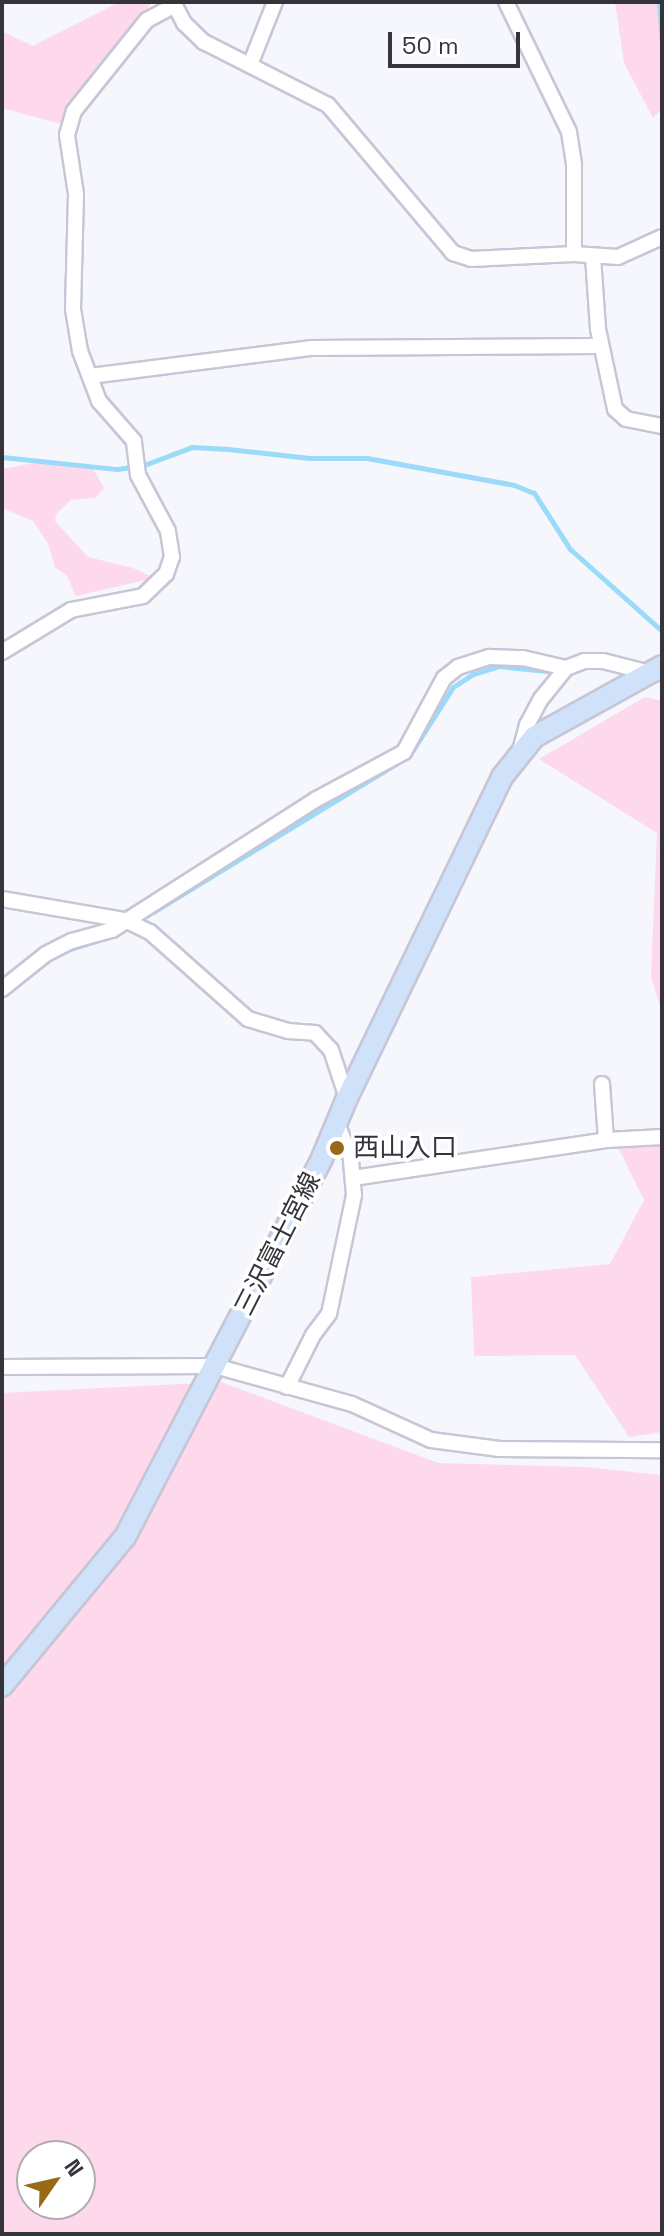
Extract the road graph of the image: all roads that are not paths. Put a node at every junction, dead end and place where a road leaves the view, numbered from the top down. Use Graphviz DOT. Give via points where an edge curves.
graph roads {
  1 [pos="275,2"];
  2 [pos="506,2"];
  3 [pos="173,4"];
  4 [pos="250,65"];
  5 [pos="662,237"];
  6 [pos="574,254"];
  7 [pos="593,257"];
  8 [pos="601,346"];
  9 [pos="90,376"];
  10 [pos="662,426"];
  11 [pos="2,652"];
  12 [pos="566,668"];
  13 [pos="659,672"];
  14 [pos="520,751"];
  15 [pos="2,899"];
  16 [pos="125,920"];
  17 [pos="2,989"];
  18 [pos="602,1084"];
  19 [pos="347,1098"];
  20 [pos="336,1121"];
  21 [pos="662,1137"];
  22 [pos="606,1140"];
  23 [pos="353,1178"];
  24 [pos="215,1366"];
  25 [pos="2,1367"];
  26 [pos="287,1387"];
  27 [pos="662,1450"];
  28 [pos="2,1686"];
  1 -- 4 [label="street"];
  2 -- 6 [label="street" via="569,132"];
  3 -- 4 [label="street" via="204,42"];
  3 -- 9 [label="street" via="147,20 74,111 67,135 76,194 73,309"];
  4 -- 6 [label="street" via="328,105 453,253 471,259"];
  5 -- 7 [label="street" via="618,257"];
  6 -- 7 [label="street"];
  7 -- 8 [label="street"];
  8 -- 9 [label="street" via="312,348"];
  8 -- 10 [label="street" via="615,409 626,419"];
  9 -- 11 [label="street" via="99,401 134,441 138,475 168,531 172,557 157,585 143,596 71,610"];
  12 -- 13 [label="street" via="603,661"];
  12 -- 14 [label="street" via="541,699"];
  12 -- 16 [label="street" via="489,657 458,667 444,678 404,752 315,800"];
  13 -- 14 [label="main road, 三沢富士宮線" via="534,737"];
  14 -- 19 [label="main road, 三沢富士宮線" via="502,777"];
  15 -- 16 [label="street"];
  16 -- 17 [label="street" via="112,930 46,954"];
  16 -- 19 [label="street" via="150,932 248,1019 315,1033 331,1050"];
  18 -- 22 [label="street"];
  19 -- 20 [label="main road, 三沢富士宮線"];
  20 -- 23 [label="street"];
  20 -- 24 [label="main road, 三沢富士宮線"];
  21 -- 22 [label="street"];
  22 -- 23 [label="street"];
  23 -- 26 [label="street" via="329,1314"];
  24 -- 25 [label="street"];
  24 -- 26 [label="street"];
  24 -- 28 [label="main road, 三沢富士宮線" via="125,1537"];
  26 -- 27 [label="street" via="352,1404 431,1440 499,1449"];
}
